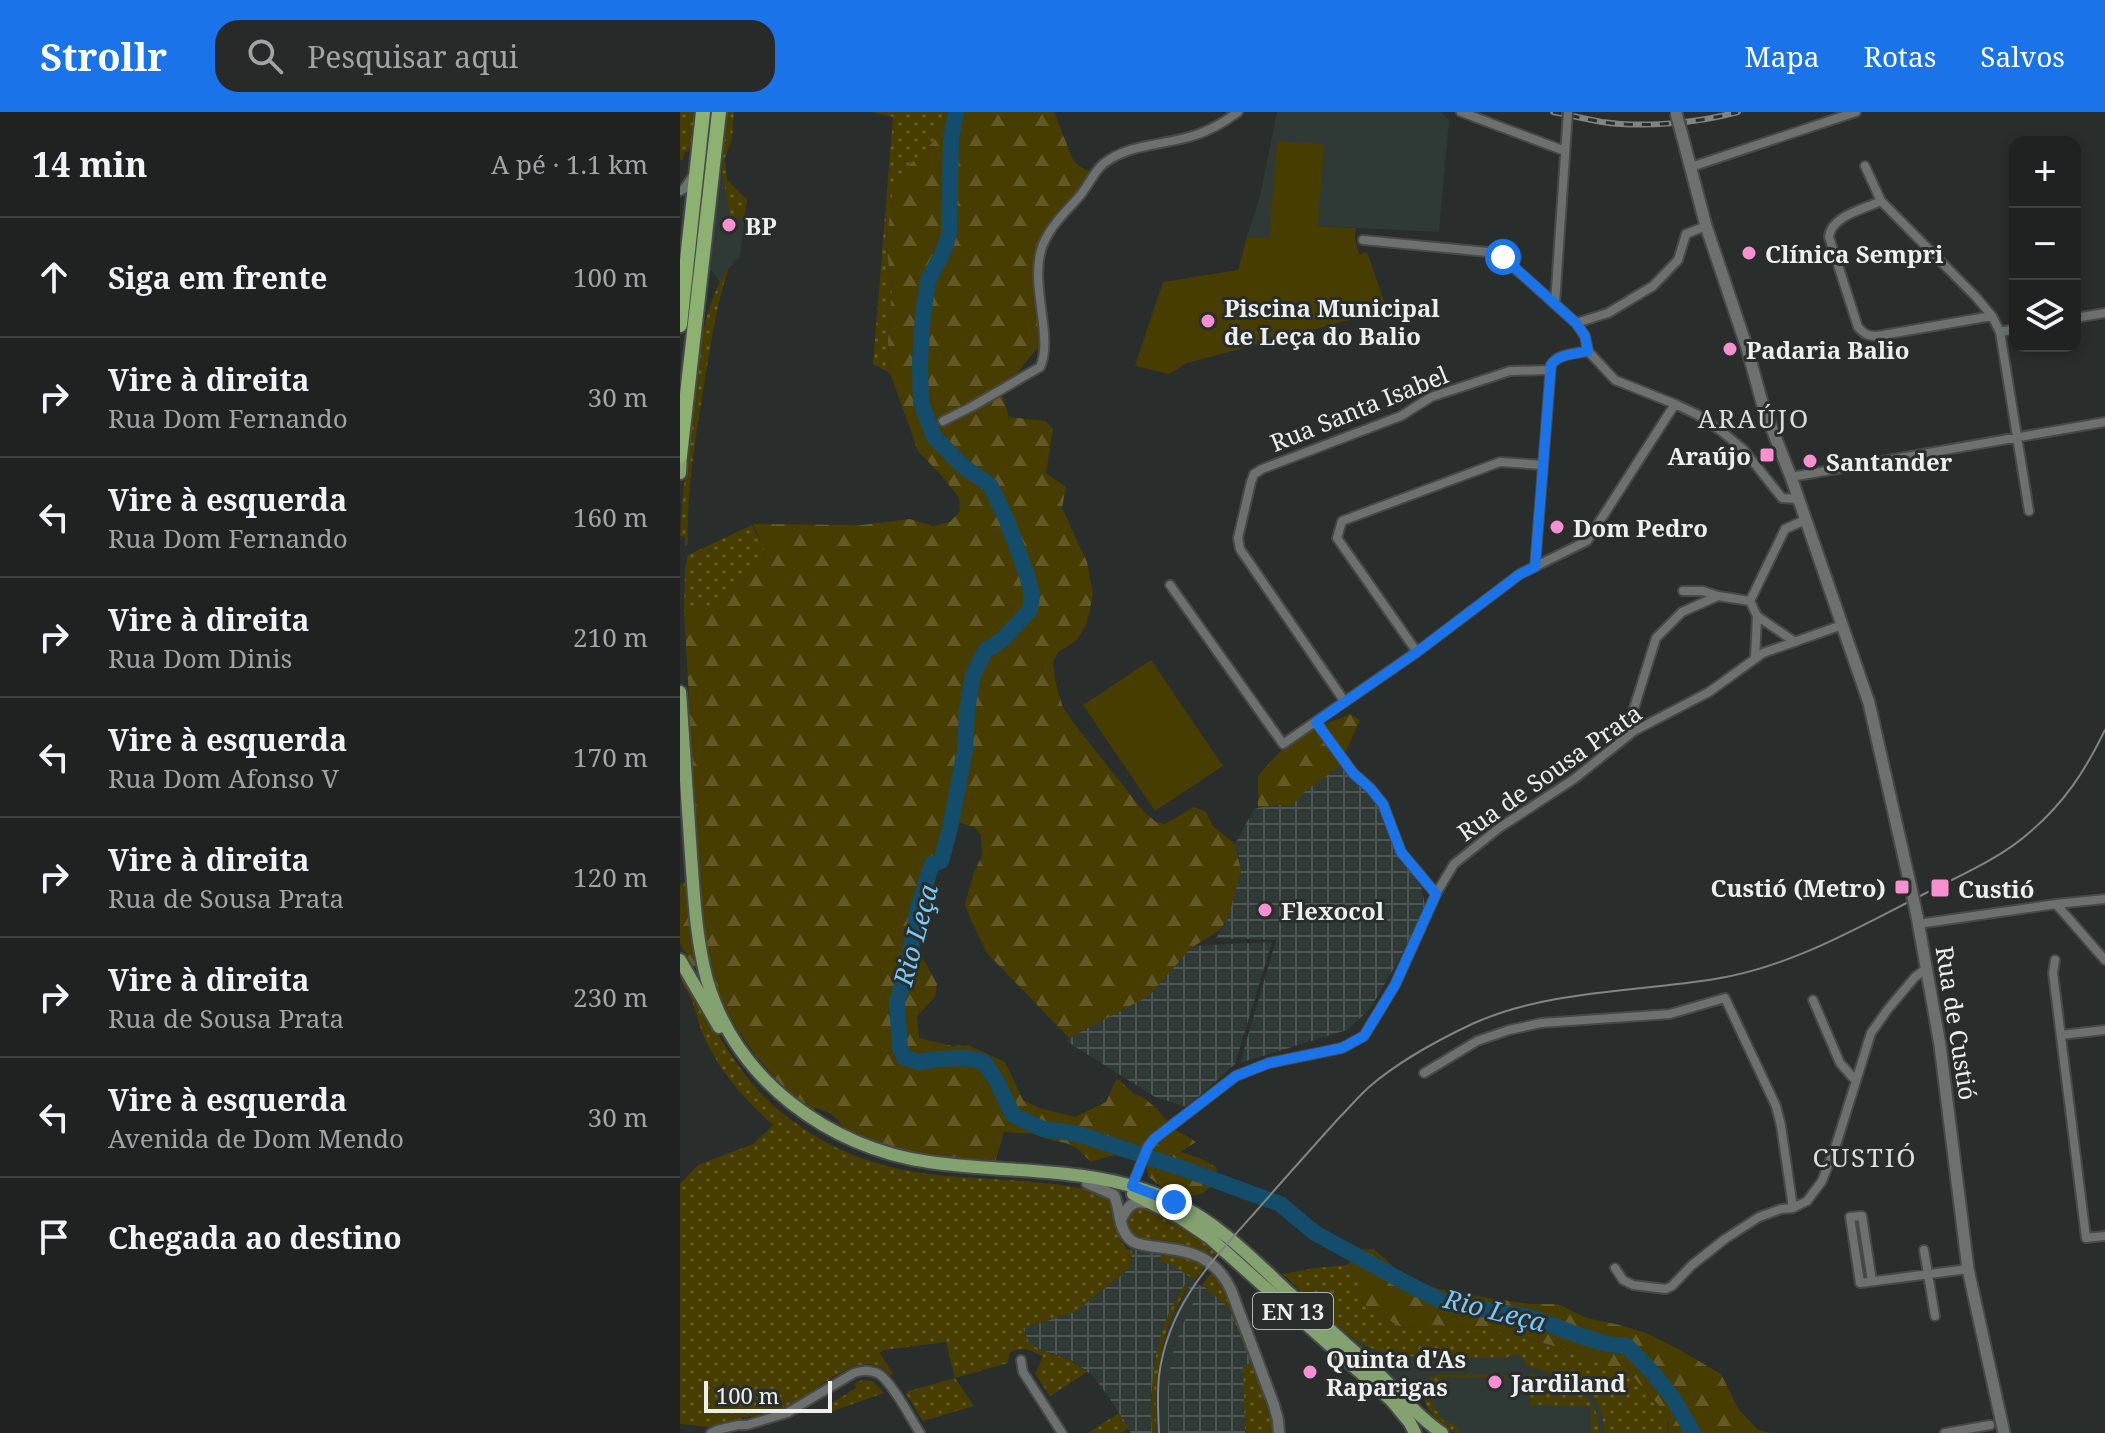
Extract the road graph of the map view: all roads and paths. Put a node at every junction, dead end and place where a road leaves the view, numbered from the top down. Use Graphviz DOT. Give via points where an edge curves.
graph roads {
  1 [pos="703,112"];
  2 [pos="719,112"];
  3 [pos="1238,112"];
  4 [pos="1461,112"];
  5 [pos="1568,112"];
  6 [pos="1676,112"];
  7 [pos="1856,112"];
  8 [pos="1565,151"];
  9 [pos="1865,166"];
  10 [pos="1691,167"];
  11 [pos="697,170"];
  12 [pos="680,191"];
  13 [pos="1881,201"];
  14 [pos="1706,226"];
  15 [pos="1363,240"];
  16 [pos="1555,304"];
  17 [pos="2105,313"];
  18 [pos="1992,316"];
  19 [pos="2081,317"];
  20 [pos="1576,323"];
  21 [pos="680,325"];
  22 [pos="2009,330"];
  23 [pos="2000,332"];
  24 [pos="1588,351"];
  25 [pos="1550,370"];
  26 [pos="1675,404"];
  27 [pos="943,421"];
  28 [pos="2105,422"];
  29 [pos="2017,438"];
  30 [pos="680,454"];
  31 [pos="1543,465"];
  32 [pos="680,473"];
  33 [pos="1791,477"];
  34 [pos="1797,499"];
  35 [pos="2029,511"];
  36 [pos="1805,520"];
  37 [pos="1535,567"];
  38 [pos="1170,585"];
  39 [pos="1683,591"];
  40 [pos="1718,596"];
  41 [pos="1750,601"];
  42 [pos="1757,616"];
  43 [pos="1842,625"];
  44 [pos="1795,642"];
  45 [pos="1417,652"];
  46 [pos="1755,659"];
  47 [pos="680,692"];
  48 [pos="1345,702"];
  49 [pos="1316,722"];
  50 [pos="1625,739"];
  51 [pos="691,860"];
  52 [pos="680,877"];
  53 [pos="1436,894"];
  54 [pos="2105,899"];
  55 [pos="2056,904"];
  56 [pos="1918,920"];
  57 [pos="680,960"];
  58 [pos="2055,960"];
  59 [pos="2105,960"];
  60 [pos="1927,968"];
  61 [pos="1813,1000"];
  62 [pos="2105,1030"];
  63 [pos="2061,1035"];
  64 [pos="1424,1073"];
  65 [pos="1856,1081"];
  66 [pos="1087,1183"];
  67 [pos="1132,1186"];
  68 [pos="1157,1206"];
  69 [pos="1793,1208"];
  70 [pos="1121,1219"];
  71 [pos="2105,1236"];
  72 [pos="1924,1250"];
  73 [pos="1615,1268"];
  74 [pos="1968,1269"];
  75 [pos="1928,1274"];
  76 [pos="1872,1281"];
  77 [pos="1935,1316"];
  78 [pos="1021,1360"];
  79 [pos="747,1425"];
  80 [pos="1990,1425"];
  81 [pos="711,1433"];
  82 [pos="739,1433"];
  83 [pos="920,1433"];
  84 [pos="1062,1433"];
  85 [pos="1279,1433"];
  86 [pos="1415,1433"];
  87 [pos="1442,1433"];
  88 [pos="1945,1433"];
  89 [pos="2004,1433"];
  1 -- 11 [label="highway"];
  2 -- 30 [label="highway"];
  3 -- 27 [label="street" via="1204,133 1118,154 1101,166 1041,248 1038,291 1045,347 1040,367"];
  4 -- 8 [label="street"];
  5 -- 8 [label="street, bridge"];
  6 -- 10 [label="main road, Rua de Custió, bridge"];
  7 -- 10 [label="street"];
  8 -- 16 [label="street"];
  9 -- 13 [label="street"];
  10 -- 14 [label="main road, Rua de Custió"];
  11 -- 12 [label="street"];
  11 -- 21 [label="highway"];
  13 -- 18 [label="street"];
  13 -- 18 [label="street" via="1837,221 1829,231 1862,332 1877,336"];
  14 -- 20 [label="street" via="1686,234 1678,260 1653,286 1608,313"];
  14 -- 33 [label="main road, Rua de Custió"];
  15 -- 16 [label="street" via="1498,253"];
  16 -- 20 [label="street"];
  17 -- 19 [label="street"];
  18 -- 23 [label="street"];
  20 -- 24 [label="street"];
  22 -- 23 [label="street"];
  23 -- 29 [label="street"];
  24 -- 25 [label="street" via="1554,360"];
  24 -- 26 [label="street" via="1615,380"];
  25 -- 31 [label="street"];
  25 -- 48 [label="street, Rua Santa Isabel" via="1510,371 1431,397 1401,416 1254,474 1240,549"];
  26 -- 34 [label="street" via="1743,449 1782,498"];
  26 -- 37 [label="street" via="1587,541"];
  28 -- 29 [label="street"];
  29 -- 33 [label="street"];
  29 -- 35 [label="street"];
  30 -- 32 [label="main road"];
  31 -- 37 [label="street"];
  31 -- 45 [label="street" via="1500,462 1342,521 1337,538"];
  33 -- 34 [label="main road, Rua de Custió"];
  34 -- 36 [label="main road, Rua de Custió"];
  36 -- 41 [label="street" via="1785,529"];
  36 -- 43 [label="main road, Rua de Custió"];
  37 -- 45 [label="street"];
  38 -- 49 [label="street" via="1283,744"];
  39 -- 40 [label="street"];
  40 -- 41 [label="street"];
  40 -- 50 [label="street" via="1682,612 1656,638"];
  41 -- 42 [label="street"];
  42 -- 44 [label="street"];
  42 -- 46 [label="street"];
  43 -- 44 [label="street, Rua de Sousa Prata"];
  43 -- 56 [label="main road, Rua de Custió, bridge" via="1872,715"];
  44 -- 46 [label="street, Rua de Sousa Prata"];
  45 -- 48 [label="street"];
  46 -- 50 [label="street, Rua de Sousa Prata"];
  47 -- 51 [label="main road, EN 13"];
  48 -- 49 [label="street"];
  49 -- 53 [label="street" via="1383,804 1401,852"];
  50 -- 53 [label="street, Rua de Sousa Prata" via="1454,864"];
  51 -- 52 [label="main road"];
  51 -- 67 [label="main road, EN 13" via="697,933 714,998 748,1059 797,1108 844,1138 893,1156 1089,1176"];
  53 -- 67 [label="street, Rua de Sousa Prata" via="1395,985 1364,1036 1342,1048 1269,1063 1236,1076 1148,1147"];
  54 -- 55 [label="street"];
  55 -- 56 [label="street"];
  55 -- 59 [label="street"];
  56 -- 60 [label="main road, Rua de Custió"];
  57 -- 66 [label="main road, EN 13" via="751,1075 790,1113 834,1141 913,1167"];
  58 -- 63 [label="street"];
  60 -- 65 [label="street" via="1871,1033"];
  60 -- 74 [label="main road, Rua de Custió"];
  61 -- 65 [label="street" via="1840,1063"];
  62 -- 63 [label="street"];
  63 -- 71 [label="street" via="2086,1238"];
  64 -- 69 [label="street" via="1477,1041 1509,1030 1670,1014 1725,998 1776,1106"];
  65 -- 69 [label="street" via="1822,1181 1807,1201"];
  66 -- 68 [label="main road, EN 13"];
  66 -- 70 [label="street" via="1114,1195"];
  67 -- 87 [label="main road, EN 13" via="1174,1202 1219,1229"];
  68 -- 70 [label="street" via="1137,1201"];
  68 -- 86 [label="main road, EN 13" via="1200,1231 1270,1291 1391,1400"];
  69 -- 73 [label="street" via="1748,1224 1666,1289 1633,1285"];
  70 -- 85 [label="street" via="1124,1233 1136,1243 1199,1256 1223,1275 1274,1405"];
  72 -- 75 [label="street"];
  74 -- 75 [label="street"];
  74 -- 89 [label="main road, Rua de Custió"];
  75 -- 76 [label="street"];
  75 -- 77 [label="street"];
  76 -- 76 [label="street" via="1860,1283 1850,1217 1862,1216"];
  78 -- 84 [label="street" via="1023,1372"];
  79 -- 81 [label="street"];
  79 -- 82 [label="street"];
  79 -- 83 [label="street" via="791,1411 854,1373 867,1371 886,1381"];
  80 -- 88 [label="street"];
}
